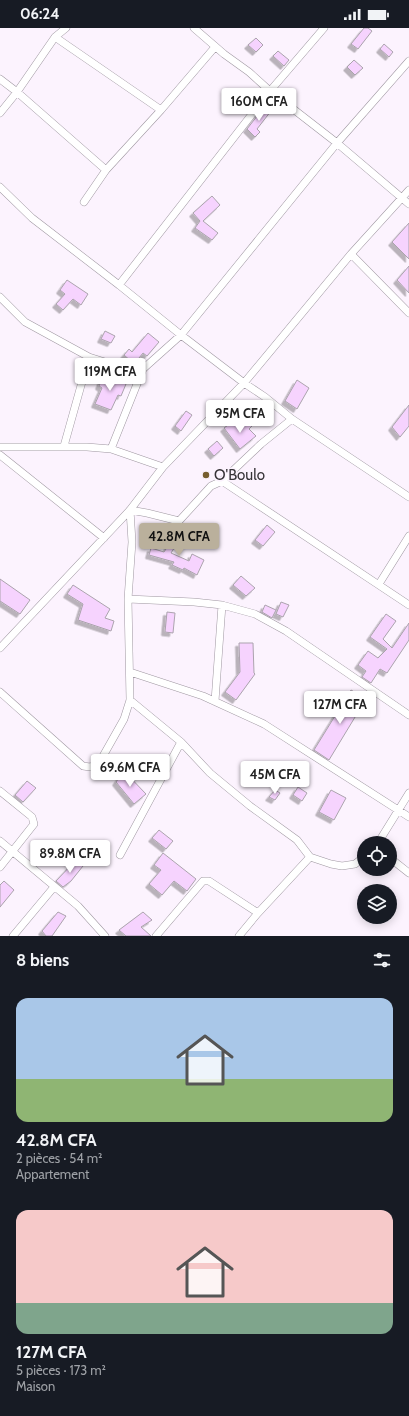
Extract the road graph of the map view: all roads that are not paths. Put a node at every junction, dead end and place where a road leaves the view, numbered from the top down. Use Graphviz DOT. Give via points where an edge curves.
graph roads {
  1 [pos="66,28"];
  2 [pos="194,28"];
  3 [pos="324,28"];
  4 [pos="55,37"];
  5 [pos="215,47"];
  6 [pos="409,61"];
  7 [pos="0,79"];
  8 [pos="270,91"];
  9 [pos="17,92"];
  10 [pos="161,110"];
  11 [pos="0,113"];
  12 [pos="337,143"];
  13 [pos="106,170"];
  14 [pos="0,187"];
  15 [pos="409,190"];
  16 [pos="402,198"];
  17 [pos="84,202"];
  18 [pos="409,204"];
  19 [pos="351,254"];
  20 [pos="119,285"];
  21 [pos="0,297"];
  22 [pos="409,313"];
  23 [pos="181,335"];
  24 [pos="89,357"];
  25 [pos="142,368"];
  26 [pos="244,383"];
  27 [pos="292,419"];
  28 [pos="64,446"];
  29 [pos="0,447"];
  30 [pos="111,450"];
  31 [pos="0,455"];
  32 [pos="163,467"];
  33 [pos="222,481"];
  34 [pos="409,498"];
  35 [pos="130,510"];
  36 [pos="409,536"];
  37 [pos="104,538"];
  38 [pos="379,584"];
  39 [pos="128,599"];
  40 [pos="222,605"];
  41 [pos="409,605"];
  42 [pos="0,648"];
  43 [pos="130,672"];
  44 [pos="0,692"];
  45 [pos="130,700"];
  46 [pos="215,701"];
  47 [pos="409,715"];
  48 [pos="181,742"];
  49 [pos="0,791"];
  50 [pos="409,793"];
  51 [pos="399,810"];
  52 [pos="409,817"];
  53 [pos="382,836"];
  54 [pos="0,841"];
  55 [pos="13,852"];
  56 [pos="120,855"];
  57 [pos="310,857"];
  58 [pos="357,862"];
  59 [pos="397,864"];
  60 [pos="0,866"];
  61 [pos="409,873"];
  62 [pos="54,888"];
  63 [pos="258,913"];
  64 [pos="13,936"];
  65 [pos="105,936"];
  66 [pos="156,936"];
  67 [pos="239,936"];
  1 -- 4 [label="street"];
  2 -- 5 [label="street"];
  3 -- 8 [label="street"];
  4 -- 9 [label="street"];
  4 -- 10 [label="street"];
  5 -- 8 [label="street"];
  5 -- 10 [label="street"];
  6 -- 12 [label="street"];
  7 -- 9 [label="street"];
  8 -- 12 [label="street"];
  8 -- 20 [label="street"];
  9 -- 11 [label="street"];
  9 -- 13 [label="street"];
  10 -- 13 [label="street"];
  12 -- 16 [label="street"];
  12 -- 23 [label="street"];
  13 -- 17 [label="street"];
  14 -- 20 [label="street" via="32,218"];
  15 -- 16 [label="street"];
  16 -- 18 [label="street"];
  16 -- 19 [label="street"];
  19 -- 22 [label="street"];
  19 -- 26 [label="street"];
  20 -- 23 [label="street"];
  21 -- 24 [label="street" via="25,322"];
  23 -- 25 [label="street"];
  23 -- 26 [label="street"];
  24 -- 25 [label="street" via="108,363"];
  24 -- 28 [label="street"];
  25 -- 30 [label="street"];
  26 -- 27 [label="street"];
  26 -- 32 [label="street"];
  27 -- 33 [label="street"];
  27 -- 34 [label="street"];
  28 -- 29 [label="street"];
  28 -- 30 [label="street"];
  30 -- 32 [label="street"];
  31 -- 37 [label="street"];
  32 -- 35 [label="street"];
  33 -- 35 [label="street" via="211,486 179,521"];
  33 -- 38 [label="street"];
  35 -- 37 [label="street"];
  35 -- 39 [label="street" via="132,542"];
  36 -- 38 [label="street"];
  37 -- 42 [label="street"];
  38 -- 41 [label="street"];
  39 -- 40 [label="street"];
  39 -- 43 [label="street"];
  40 -- 46 [label="street"];
  40 -- 47 [label="street" via="255,614 286,631"];
  43 -- 45 [label="street"];
  43 -- 46 [label="street"];
  44 -- 45 [label="street" via="83,766 90,767 98,765 124,718"];
  45 -- 48 [label="street"];
  46 -- 51 [label="street" via="264,724"];
  48 -- 56 [label="street"];
  48 -- 57 [label="street" via="210,773 250,806 298,840"];
  49 -- 55 [label="street" via="34,820 34,824"];
  50 -- 51 [label="street"];
  51 -- 52 [label="street"];
  51 -- 53 [label="street"];
  54 -- 55 [label="street"];
  55 -- 60 [label="street"];
  55 -- 62 [label="street"];
  57 -- 58 [label="street" via="342,866"];
  57 -- 63 [label="street"];
  59 -- 61 [label="street"];
  62 -- 64 [label="street"];
  62 -- 65 [label="street" via="78,906"];
  63 -- 66 [label="street" via="205,880"];
  63 -- 67 [label="street"];
}
